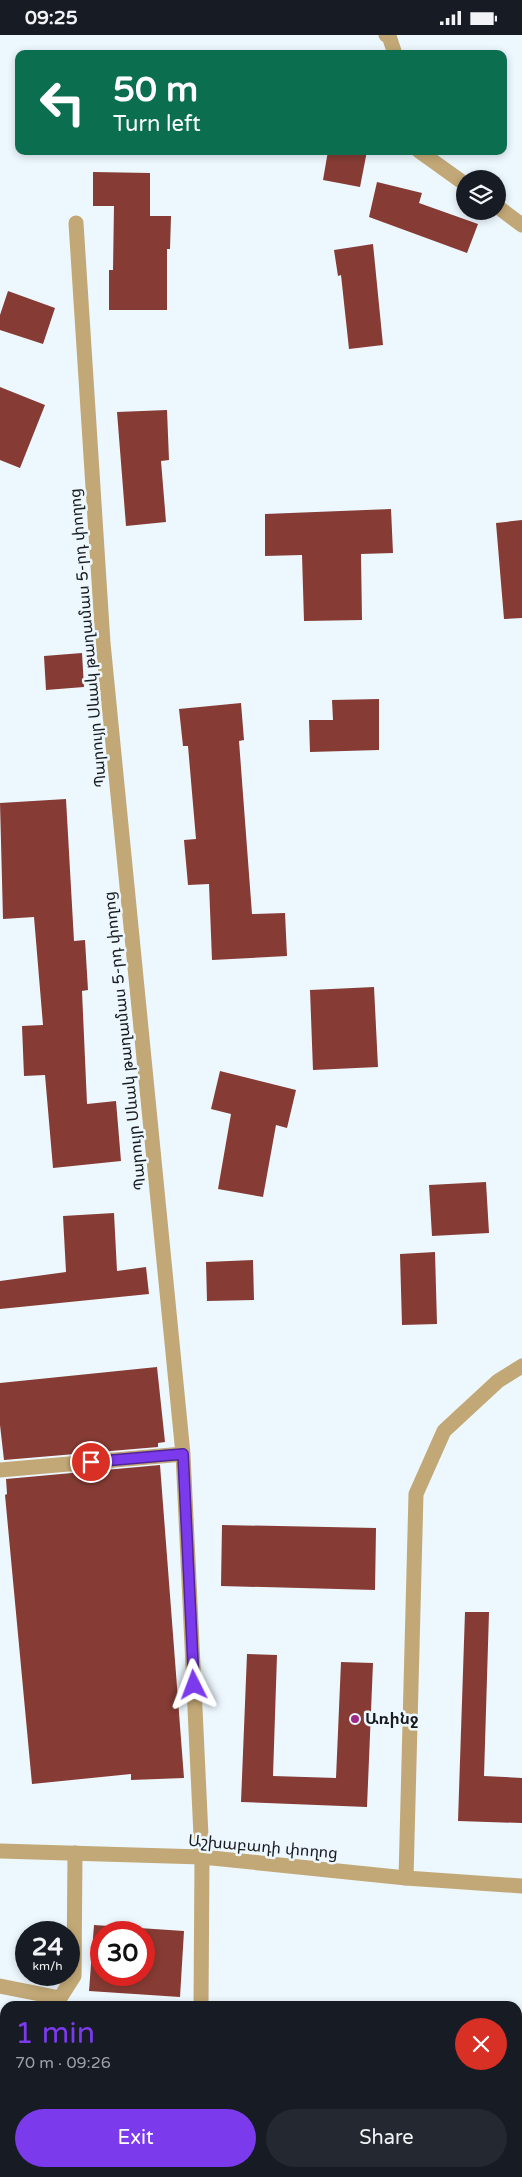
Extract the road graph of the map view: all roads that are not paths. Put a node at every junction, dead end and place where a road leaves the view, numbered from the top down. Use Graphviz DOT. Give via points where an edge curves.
graph roads {
  1 [pos="386,35"];
  2 [pos="394,50"];
  3 [pos="425,155"];
  4 [pos="456,178"];
  5 [pos="506,213"];
  6 [pos="76,223"];
  7 [pos="522,225"];
  8 [pos="522,1366"];
  9 [pos="183,1454"];
  10 [pos="0,1470"];
  11 [pos="0,1851"];
  12 [pos="75,1853"];
  13 [pos="202,1857"];
  14 [pos="406,1878"];
  15 [pos="522,1886"];
  16 [pos="0,1986"];
  17 [pos="201,2001"];
  1 -- 2 [label="street"];
  3 -- 4 [label="street"];
  5 -- 7 [label="street"];
  6 -- 9 [label="street, Պարույր Սևակ թաղամաս 5-րդ փողոց" via="103,643"];
  8 -- 14 [label="street" via="498,1381 444,1431 416,1494"];
  9 -- 10 [label="street"];
  9 -- 13 [label="street, Պարույր Սևակ թաղամաս 5-րդ փողոց"];
  11 -- 12 [label="street, Աշխաբադի փողոց"];
  12 -- 13 [label="street, Աշխաբադի փողոց"];
  12 -- 16 [label="street" via="74,1976 60,1998"];
  13 -- 14 [label="street, Աշխաբադի փողոց"];
  13 -- 17 [label="street, Պարույր Սևակ թաղամաս 5-րդ փողոց"];
  14 -- 15 [label="street, Աշխաբադի փողոց"];
}
